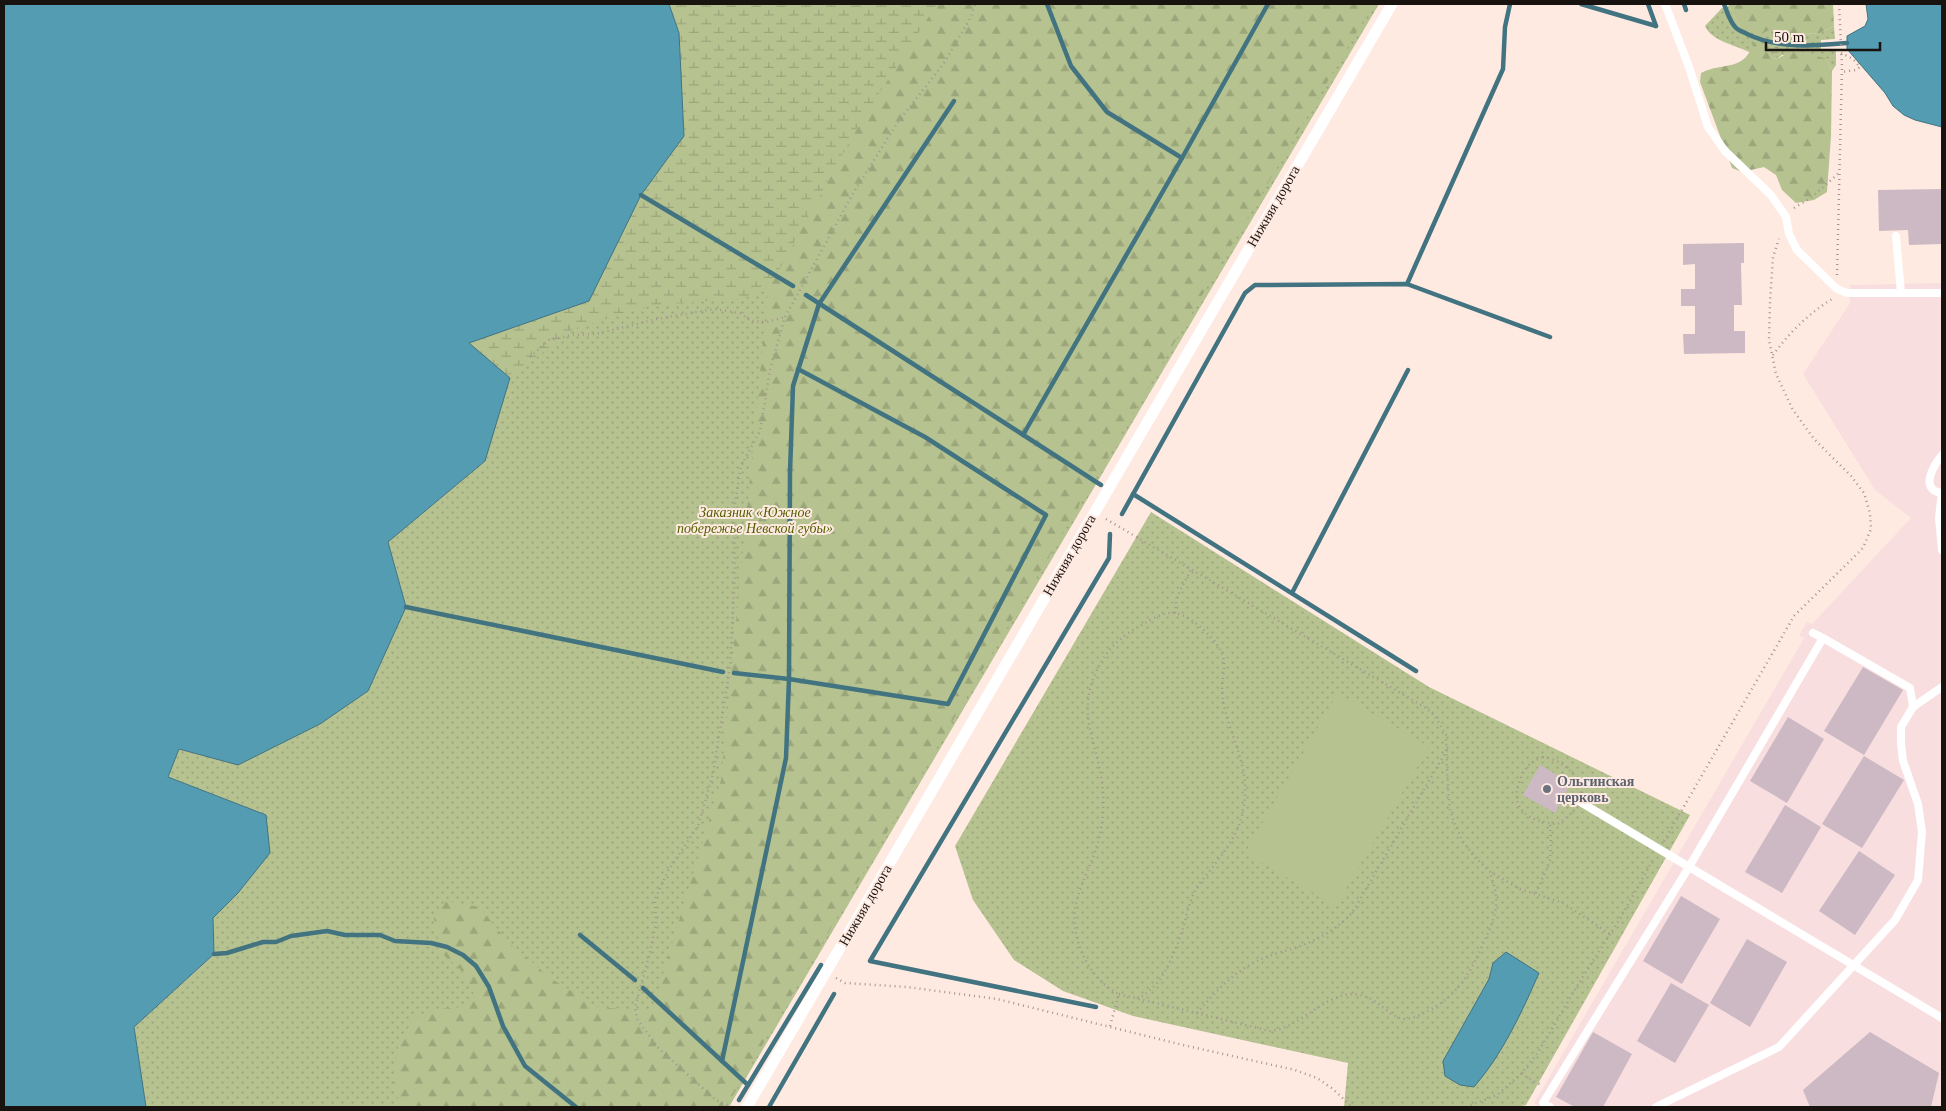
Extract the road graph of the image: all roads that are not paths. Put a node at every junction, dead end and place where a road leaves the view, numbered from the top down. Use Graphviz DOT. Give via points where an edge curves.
graph roads {
  1 [pos="1392,4"];
  2 [pos="1665,4"];
  3 [pos="1896,236"];
  4 [pos="1901,293"];
  5 [pos="1942,293"];
  6 [pos="1942,455"];
  7 [pos="1942,493"];
  8 [pos="1942,550"];
  9 [pos="1813,633"];
  10 [pos="1823,638"];
  11 [pos="1942,687"];
  12 [pos="1913,707"];
  13 [pos="1572,796"];
  14 [pos="1689,866"];
  15 [pos="1854,965"];
  16 [pos="1942,1018"];
  17 [pos="747,1107"];
  18 [pos="1550,1107"];
  19 [pos="1656,1107"];
  1 -- 17 [label="street, Нижняя дорога"];
  2 -- 4 [label="lane" via="1708,127 1725,151 1771,195 1786,217 1789,234 1797,250 1837,289 1847,293"];
  3 -- 4 [label="lane"];
  4 -- 5 [label="lane"];
  6 -- 7 [label="lane" via="1929,478 1935,492"];
  7 -- 8 [label="lane" via="1939,518"];
  9 -- 10 [label="lane"];
  10 -- 12 [label="lane" via="1910,688"];
  10 -- 14 [label="lane"];
  11 -- 12 [label="lane"];
  12 -- 15 [label="lane" via="1901,727 1901,743 1903,761 1918,804 1922,832 1918,880 1895,920"];
  13 -- 14 [label="lane"];
  14 -- 15 [label="lane"];
  14 -- 18 [label="lane" via="1543,1103"];
  15 -- 16 [label="lane"];
  15 -- 19 [label="lane" via="1779,1048"];
}
